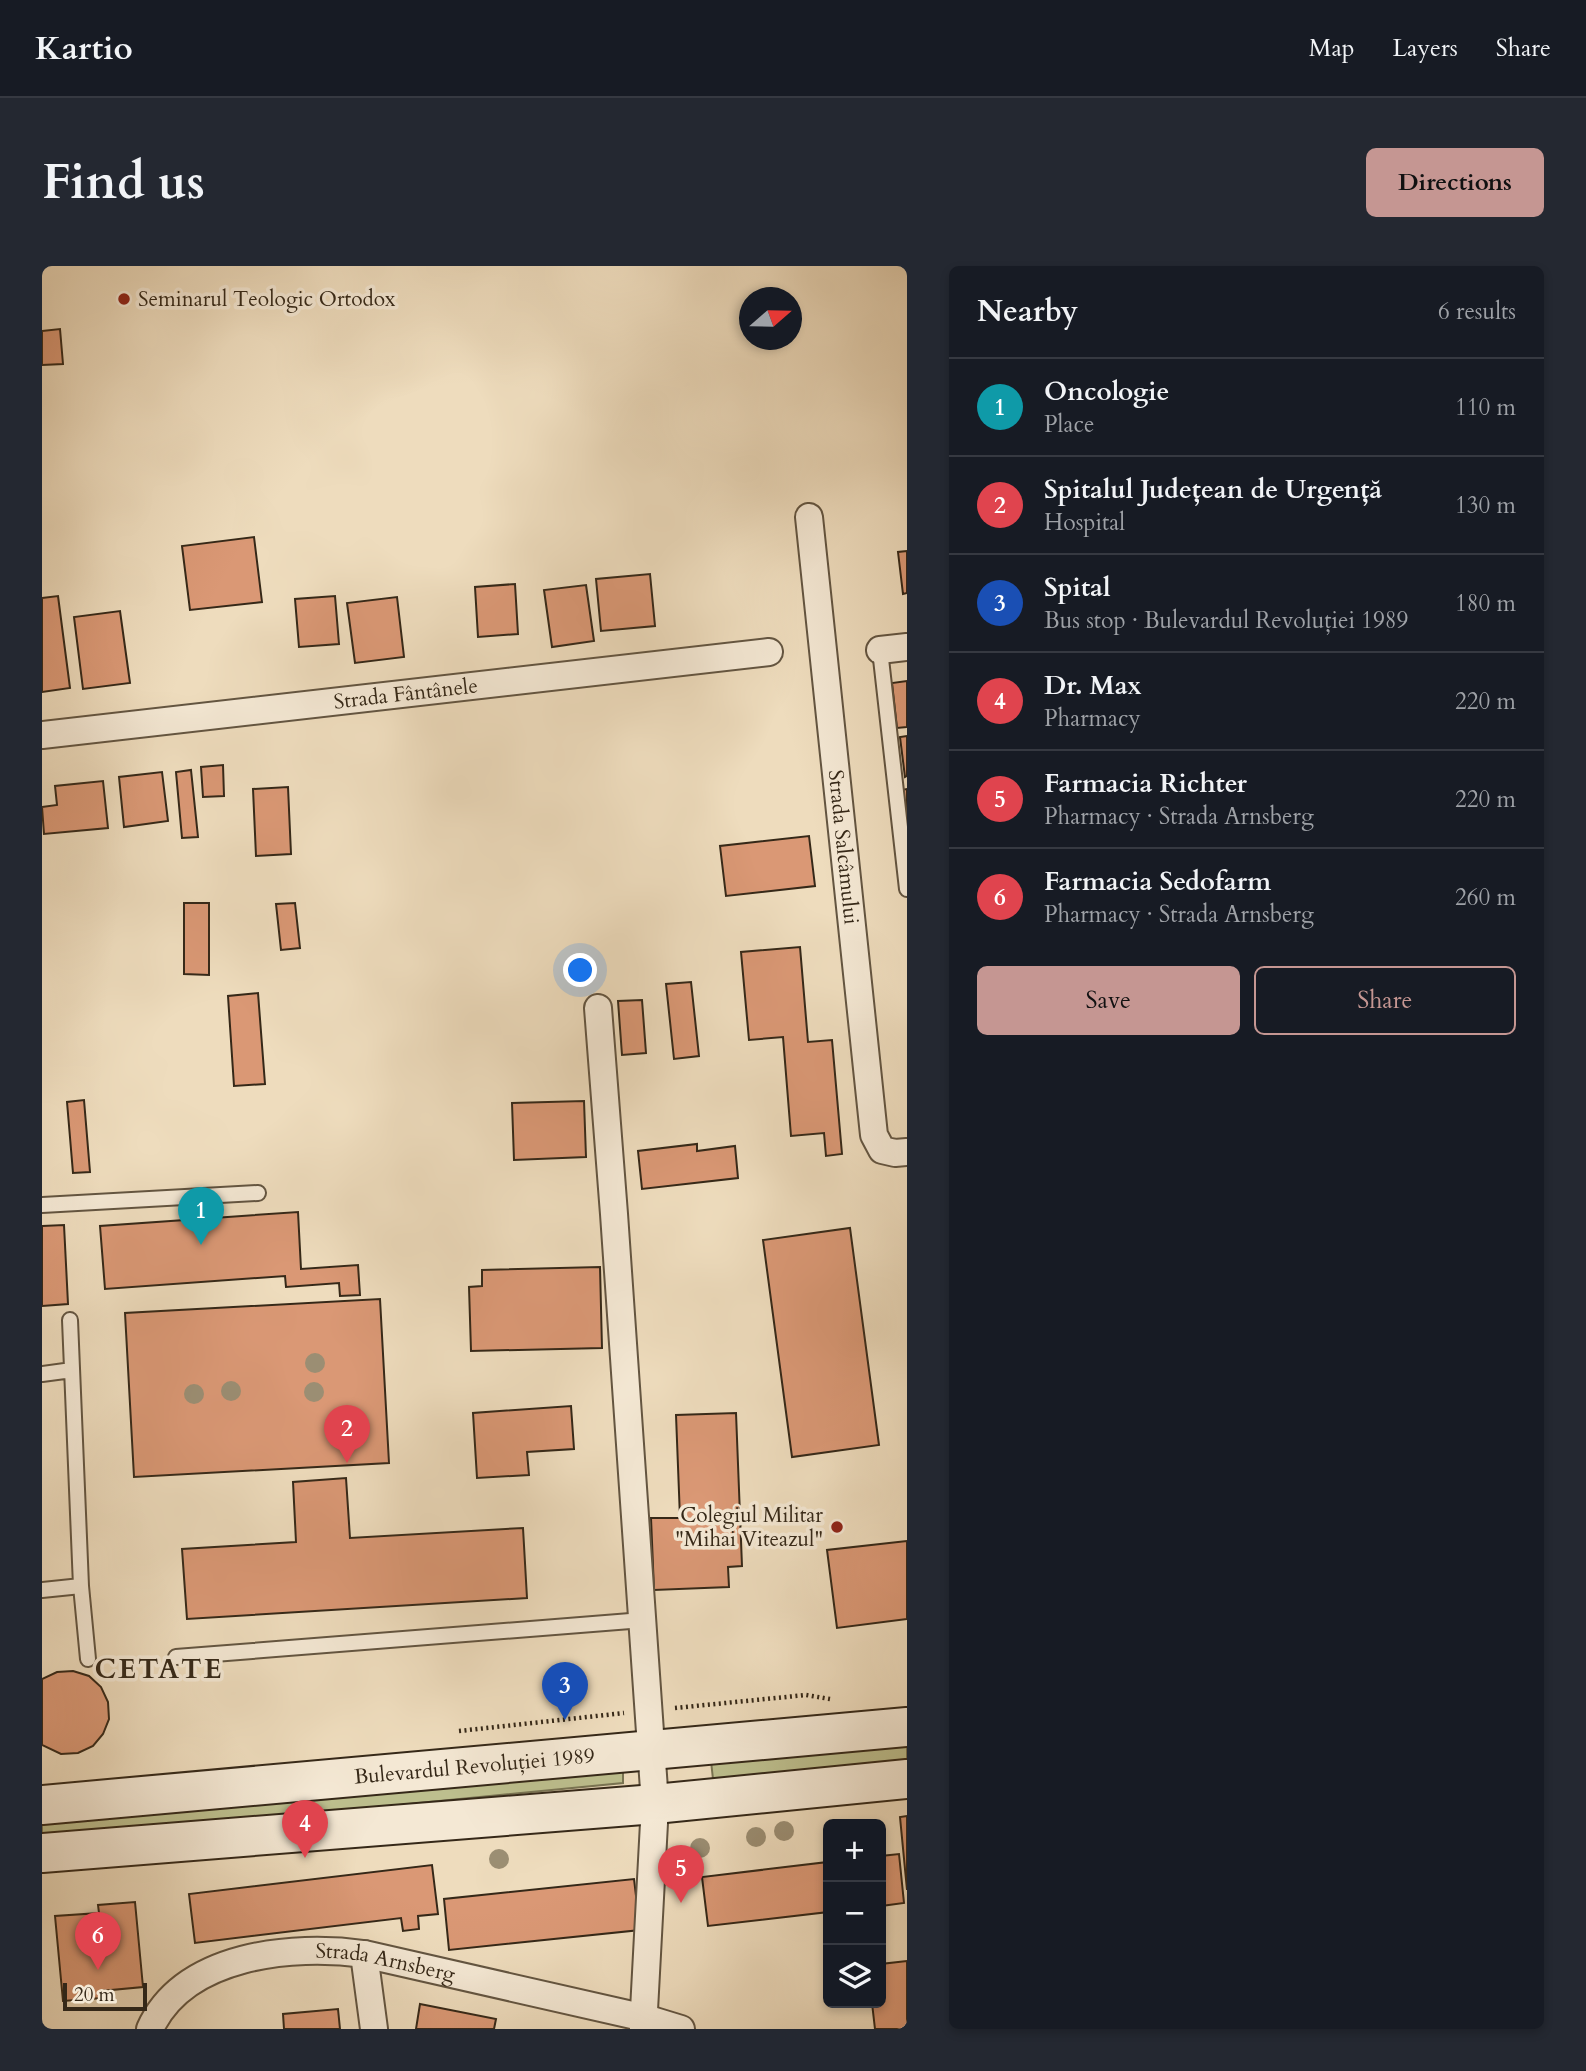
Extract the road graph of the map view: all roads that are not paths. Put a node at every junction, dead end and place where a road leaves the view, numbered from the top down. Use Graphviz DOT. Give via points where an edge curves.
graph roads {
  1 [pos="809,517"];
  2 [pos="907,647"];
  3 [pos="880,650"];
  4 [pos="769,652"];
  5 [pos="42,735"];
  6 [pos="907,889"];
  7 [pos="598,1008"];
  8 [pos="907,1152"];
  9 [pos="258,1193"];
  10 [pos="42,1205"];
  11 [pos="70,1320"];
  12 [pos="72,1370"];
  13 [pos="42,1374"];
  14 [pos="81,1586"];
  15 [pos="42,1590"];
  16 [pos="643,1620"];
  17 [pos="176,1657"];
  18 [pos="88,1659"];
  19 [pos="907,1727"];
  20 [pos="652,1751"];
  21 [pos="907,1779"];
  22 [pos="655,1804"];
  23 [pos="42,1805"];
  24 [pos="42,1853"];
  25 [pos="364,1954"];
  26 [pos="644,2023"];
  27 [pos="150,2029"];
  28 [pos="374,2029"];
  29 [pos="681,2029"];
  1 -- 8 [label="street, Strada Salcâmului" via="874,1135 881,1150"];
  2 -- 3 [label="street"];
  3 -- 6 [label="lane"];
  4 -- 5 [label="street, Strada Fântânele"];
  7 -- 16 [label="street"];
  9 -- 10 [label="lane"];
  11 -- 12 [label="lane"];
  12 -- 13 [label="lane"];
  12 -- 14 [label="lane"];
  14 -- 15 [label="lane"];
  14 -- 18 [label="lane"];
  16 -- 17 [label="lane"];
  16 -- 20 [label="street"];
  19 -- 20 [label="main road, Bulevardul Revoluției 1989"];
  20 -- 22 [label="street"];
  20 -- 23 [label="main road, Bulevardul Revoluției 1989"];
  21 -- 22 [label="main road"];
  22 -- 24 [label="main road"];
  22 -- 26 [label="street"];
  25 -- 26 [label="street, Strada Arnsberg"];
  25 -- 27 [label="street, Strada Arnsberg" via="307,1951 228,1964 179,1991 157,2014"];
  25 -- 28 [label="street"];
  26 -- 29 [label="street, Strada Arnsberg"];
}
